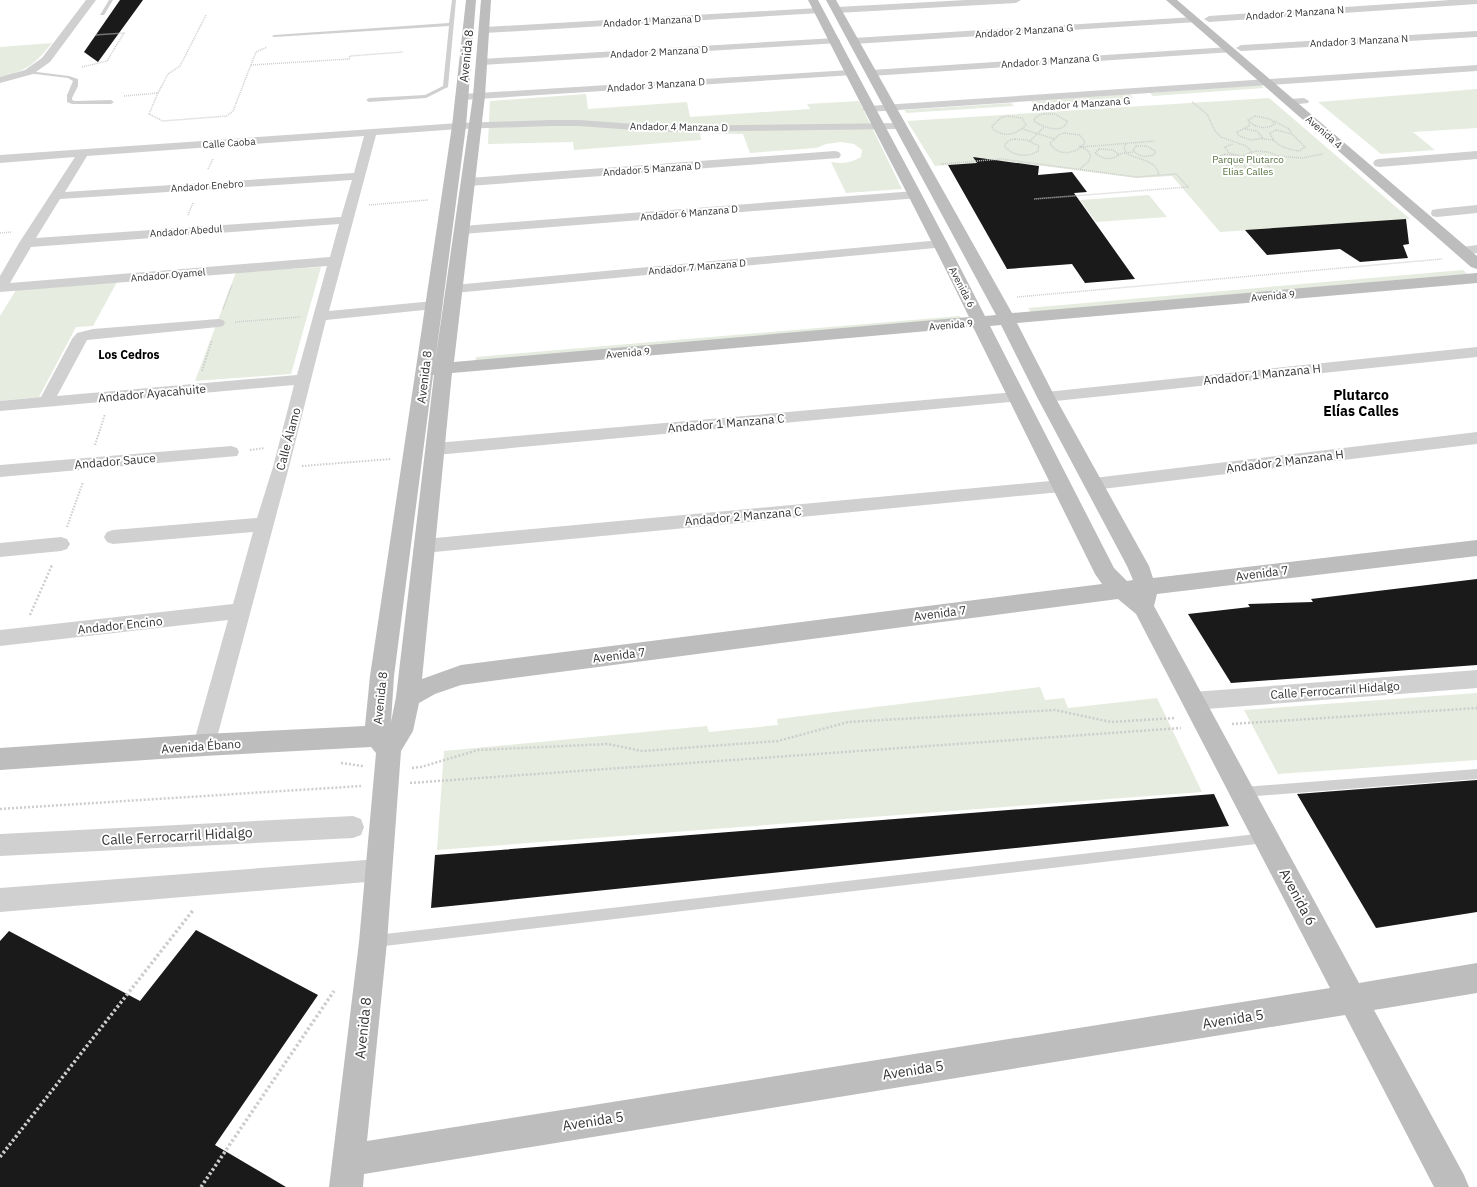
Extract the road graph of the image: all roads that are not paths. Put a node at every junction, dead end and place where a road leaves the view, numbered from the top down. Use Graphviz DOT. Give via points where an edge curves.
graph roads {
  1 [pos="91,0"];
  2 [pos="112,0"];
  3 [pos="454,0"];
  4 [pos="471,0"];
  5 [pos="477,0"];
  6 [pos="486,0"];
  7 [pos="1016,0"];
  8 [pos="1172,0"];
  9 [pos="1187,0"];
  10 [pos="1477,1"];
  11 [pos="834,5"];
  12 [pos="816,6"];
  13 [pos="102,14"];
  14 [pos="1209,19"];
  15 [pos="1194,20"];
  16 [pos="451,24"];
  17 [pos="485,30"];
  18 [pos="1477,34"];
  19 [pos="274,36"];
  20 [pos="835,41"];
  21 [pos="854,41"];
  22 [pos="1235,49"];
  23 [pos="482,62"];
  24 [pos="1477,68"];
  25 [pos="29,72"];
  26 [pos="850,73"];
  27 [pos="871,73"];
  28 [pos="0,80"];
  29 [pos="1276,85"];
  30 [pos="479,96"];
  31 [pos="462,97"];
  32 [pos="369,100"];
  33 [pos="110,102"];
  34 [pos="895,117"];
  35 [pos="873,118"];
  36 [pos="467,126"];
  37 [pos="371,133"];
  38 [pos="83,154"];
  39 [pos="835,154"];
  40 [pos="1477,155"];
  41 [pos="0,159"];
  42 [pos="1379,163"];
  43 [pos="359,176"];
  44 [pos="469,182"];
  45 [pos="1414,193"];
  46 [pos="915,195"];
  47 [pos="56,196"];
  48 [pos="1425,203"];
  49 [pos="1477,209"];
  50 [pos="1437,212"];
  51 [pos="349,213"];
  52 [pos="1448,222"];
  53 [pos="463,230"];
  54 [pos="1466,237"];
  55 [pos="26,243"];
  56 [pos="940,244"];
  57 [pos="1477,248"];
  58 [pos="1461,251"];
  59 [pos="335,261"];
  60 [pos="1477,265"];
  61 [pos="1477,278"];
  62 [pos="0,288"];
  63 [pos="454,289"];
  64 [pos="434,305"];
  65 [pos="1007,308"];
  66 [pos="320,316"];
  67 [pos="977,316"];
  68 [pos="218,323"];
  69 [pos="1477,352"];
  70 [pos="445,363"];
  71 [pos="425,364"];
  72 [pos="304,379"];
  73 [pos="1016,397"];
  74 [pos="1046,397"];
  75 [pos="46,402"];
  76 [pos="0,406"];
  77 [pos="1477,438"];
  78 [pos="436,449"];
  79 [pos="231,452"];
  80 [pos="0,471"];
  81 [pos="1094,484"];
  82 [pos="1062,486"];
  83 [pos="264,524"];
  84 [pos="113,537"];
  85 [pos="61,544"];
  86 [pos="424,546"];
  87 [pos="1477,548"];
  88 [pos="0,550"];
  89 [pos="1122,590"];
  90 [pos="1145,597"];
  91 [pos="241,611"];
  92 [pos="0,638"];
  93 [pos="1477,679"];
  94 [pos="408,697"];
  95 [pos="1201,714"];
  96 [pos="204,745"];
  97 [pos="386,747"];
  98 [pos="0,759"];
  99 [pos="1477,774"];
  100 [pos="1242,792"];
  101 [pos="353,827"];
  102 [pos="1267,838"];
  103 [pos="0,846"];
  104 [pos="379,870"];
  105 [pos="8,899"];
  106 [pos="0,916"];
  107 [pos="373,942"];
  108 [pos="1477,978"];
  109 [pos="1352,999"];
  110 [pos="348,1174"];
  111 [pos="1452,1187"];
  1 -- 25 [label="street" via="46,60"];
  2 -- 13 [label="lane"];
  3 -- 16 [label="lane"];
  4 -- 5 [label="street"];
  4 -- 31 [label="street, Avenida 8"];
  6 -- 17 [label="street, Avenida 8"];
  7 -- 11 [label="street"];
  8 -- 15 [label="street, Avenida 4"];
  9 -- 14 [label="street, Avenida 4"];
  10 -- 14 [label="street, Andador 2 Manzana N"];
  11 -- 21 [label="street, Avenida 6"];
  12 -- 17 [label="street, Andador 1 Manzana D"];
  12 -- 20 [label="street, Avenida 6"];
  14 -- 22 [label="street, Avenida 4"];
  15 -- 21 [label="street, Andador 2 Manzana G"];
  15 -- 22 [label="street, Avenida 4"];
  16 -- 19 [label="lane"];
  16 -- 32 [label="lane" via="445,87 426,96"];
  17 -- 23 [label="street, Avenida 8"];
  18 -- 22 [label="street, Andador 3 Manzana N"];
  20 -- 23 [label="street, Andador 2 Manzana D"];
  20 -- 26 [label="street, Avenida 6"];
  21 -- 27 [label="street, Avenida 6"];
  22 -- 27 [label="street, Andador 3 Manzana G"];
  22 -- 29 [label="street, Avenida 4"];
  23 -- 30 [label="street, Avenida 8"];
  24 -- 29 [label="street, Andador 4 Manzana G"];
  25 -- 28 [label="street"];
  25 -- 33 [label="lane" via="59,75 76,80 77,84 68,97 69,101 74,103"];
  26 -- 30 [label="street, Andador 3 Manzana D"];
  26 -- 35 [label="street, Avenida 6"];
  27 -- 34 [label="street, Avenida 6"];
  29 -- 34 [label="street, Andador 4 Manzana G" via="1019,104"];
  29 -- 42 [label="street, Avenida 4" via="1304,101"];
  29 -- 58 [label="street, Avenida 4"];
  30 -- 31 [label="street, Andador 3 Manzana D"];
  30 -- 36 [label="street, Avenida 8"];
  31 -- 36 [label="street, Avenida 8"];
  34 -- 35 [label="street, Andador 4 Manzana D"];
  34 -- 35 [label="street, Andador 4 Manzana G"];
  34 -- 65 [label="street, Avenida 6"];
  35 -- 36 [label="street, Andador 4 Manzana D" via="662,129 579,123"];
  35 -- 46 [label="street, Avenida 6"];
  36 -- 37 [label="street, Calle Caoba"];
  36 -- 44 [label="street, Avenida 8"];
  36 -- 64 [label="street, Avenida 8" via="450,199"];
  37 -- 38 [label="street, Calle Caoba"];
  37 -- 43 [label="street, Calle Álamo"];
  38 -- 41 [label="street, Calle Caoba"];
  38 -- 47 [label="street"];
  39 -- 44 [label="street, Andador 5 Manzana D"];
  40 -- 42 [label="street"];
  42 -- 45 [label="street, Avenida 4"];
  43 -- 47 [label="street, Andador Enebro"];
  43 -- 51 [label="street, Calle Álamo"];
  44 -- 53 [label="street, Avenida 8"];
  46 -- 53 [label="street, Andador 6 Manzana D"];
  46 -- 56 [label="street, Avenida 6"];
  47 -- 55 [label="street"];
  48 -- 50 [label="street"];
  49 -- 50 [label="street"];
  50 -- 52 [label="street"];
  51 -- 55 [label="street, Andador Abedul" via="181,232"];
  51 -- 59 [label="street, Calle Álamo"];
  53 -- 63 [label="street, Avenida 8"];
  54 -- 57 [label="street"];
  55 -- 62 [label="street"];
  56 -- 63 [label="street, Andador 7 Manzana D"];
  56 -- 67 [label="street, Avenida 6"];
  57 -- 58 [label="street"];
  58 -- 60 [label="street, Avenida 4"];
  59 -- 62 [label="street, Andador Oyamel"];
  59 -- 66 [label="street, Calle Álamo"];
  60 -- 65 [label="street, Avenida 9"];
  61 -- 65 [label="street, Avenida 9"];
  63 -- 70 [label="street, Avenida 8"];
  64 -- 66 [label="street"];
  64 -- 71 [label="street, Avenida 8"];
  65 -- 67 [label="street, Avenida 9"];
  65 -- 74 [label="street, Avenida 6"];
  66 -- 72 [label="street, Calle Álamo"];
  67 -- 70 [label="street, Avenida 9"];
  67 -- 73 [label="street, Avenida 6"];
  68 -- 75 [label="street" via="82,336"];
  69 -- 74 [label="street, Andador 1 Manzana H"];
  70 -- 71 [label="street, Avenida 9"];
  70 -- 78 [label="street, Avenida 8"];
  71 -- 97 [label="street, Avenida 8" via="382,676"];
  72 -- 75 [label="street, Andador Ayacahuite"];
  72 -- 83 [label="street, Calle Álamo" via="282,467"];
  73 -- 78 [label="street, Andador 1 Manzana C"];
  73 -- 82 [label="street, Avenida 6"];
  74 -- 81 [label="street, Avenida 6"];
  75 -- 76 [label="street, Andador Ayacahuite"];
  77 -- 81 [label="street, Andador 2 Manzana H"];
  78 -- 86 [label="street, Avenida 8"];
  79 -- 80 [label="street, Andador Sauce"];
  81 -- 90 [label="street, Avenida 6" via="1138,566"];
  82 -- 86 [label="street, Andador 2 Manzana C"];
  82 -- 89 [label="street, Avenida 6" via="1106,574"];
  83 -- 84 [label="street"];
  83 -- 91 [label="street, Calle Álamo"];
  85 -- 88 [label="street"];
  86 -- 94 [label="street, Avenida 8"];
  87 -- 90 [label="street, Avenida 7"];
  89 -- 90 [label="street, Avenida 7"];
  89 -- 94 [label="street, Avenida 7" via="462,675 427,687"];
  90 -- 95 [label="street, Avenida 6"];
  91 -- 92 [label="street, Andador Encino"];
  91 -- 96 [label="street, Calle Álamo"];
  93 -- 95 [label="street, Calle Ferrocarril Hidalgo"];
  94 -- 97 [label="street, Avenida 8"];
  95 -- 100 [label="street, Avenida 6"];
  96 -- 97 [label="street, Avenida Ébano"];
  96 -- 98 [label="street, Avenida Ébano"];
  97 -- 104 [label="street, Avenida 8"];
  99 -- 100 [label="lane"];
  100 -- 102 [label="street, Avenida 6"];
  101 -- 103 [label="street, Calle Ferrocarril Hidalgo"];
  102 -- 107 [label="lane"];
  102 -- 109 [label="street, Avenida 6"];
  104 -- 105 [label="street"];
  104 -- 107 [label="street, Avenida 8"];
  105 -- 106 [label="street"];
  107 -- 110 [label="street, Avenida 8"];
  108 -- 109 [label="street, Avenida 5"];
  109 -- 110 [label="street, Avenida 5"];
  109 -- 111 [label="street, Avenida 6"];
}
